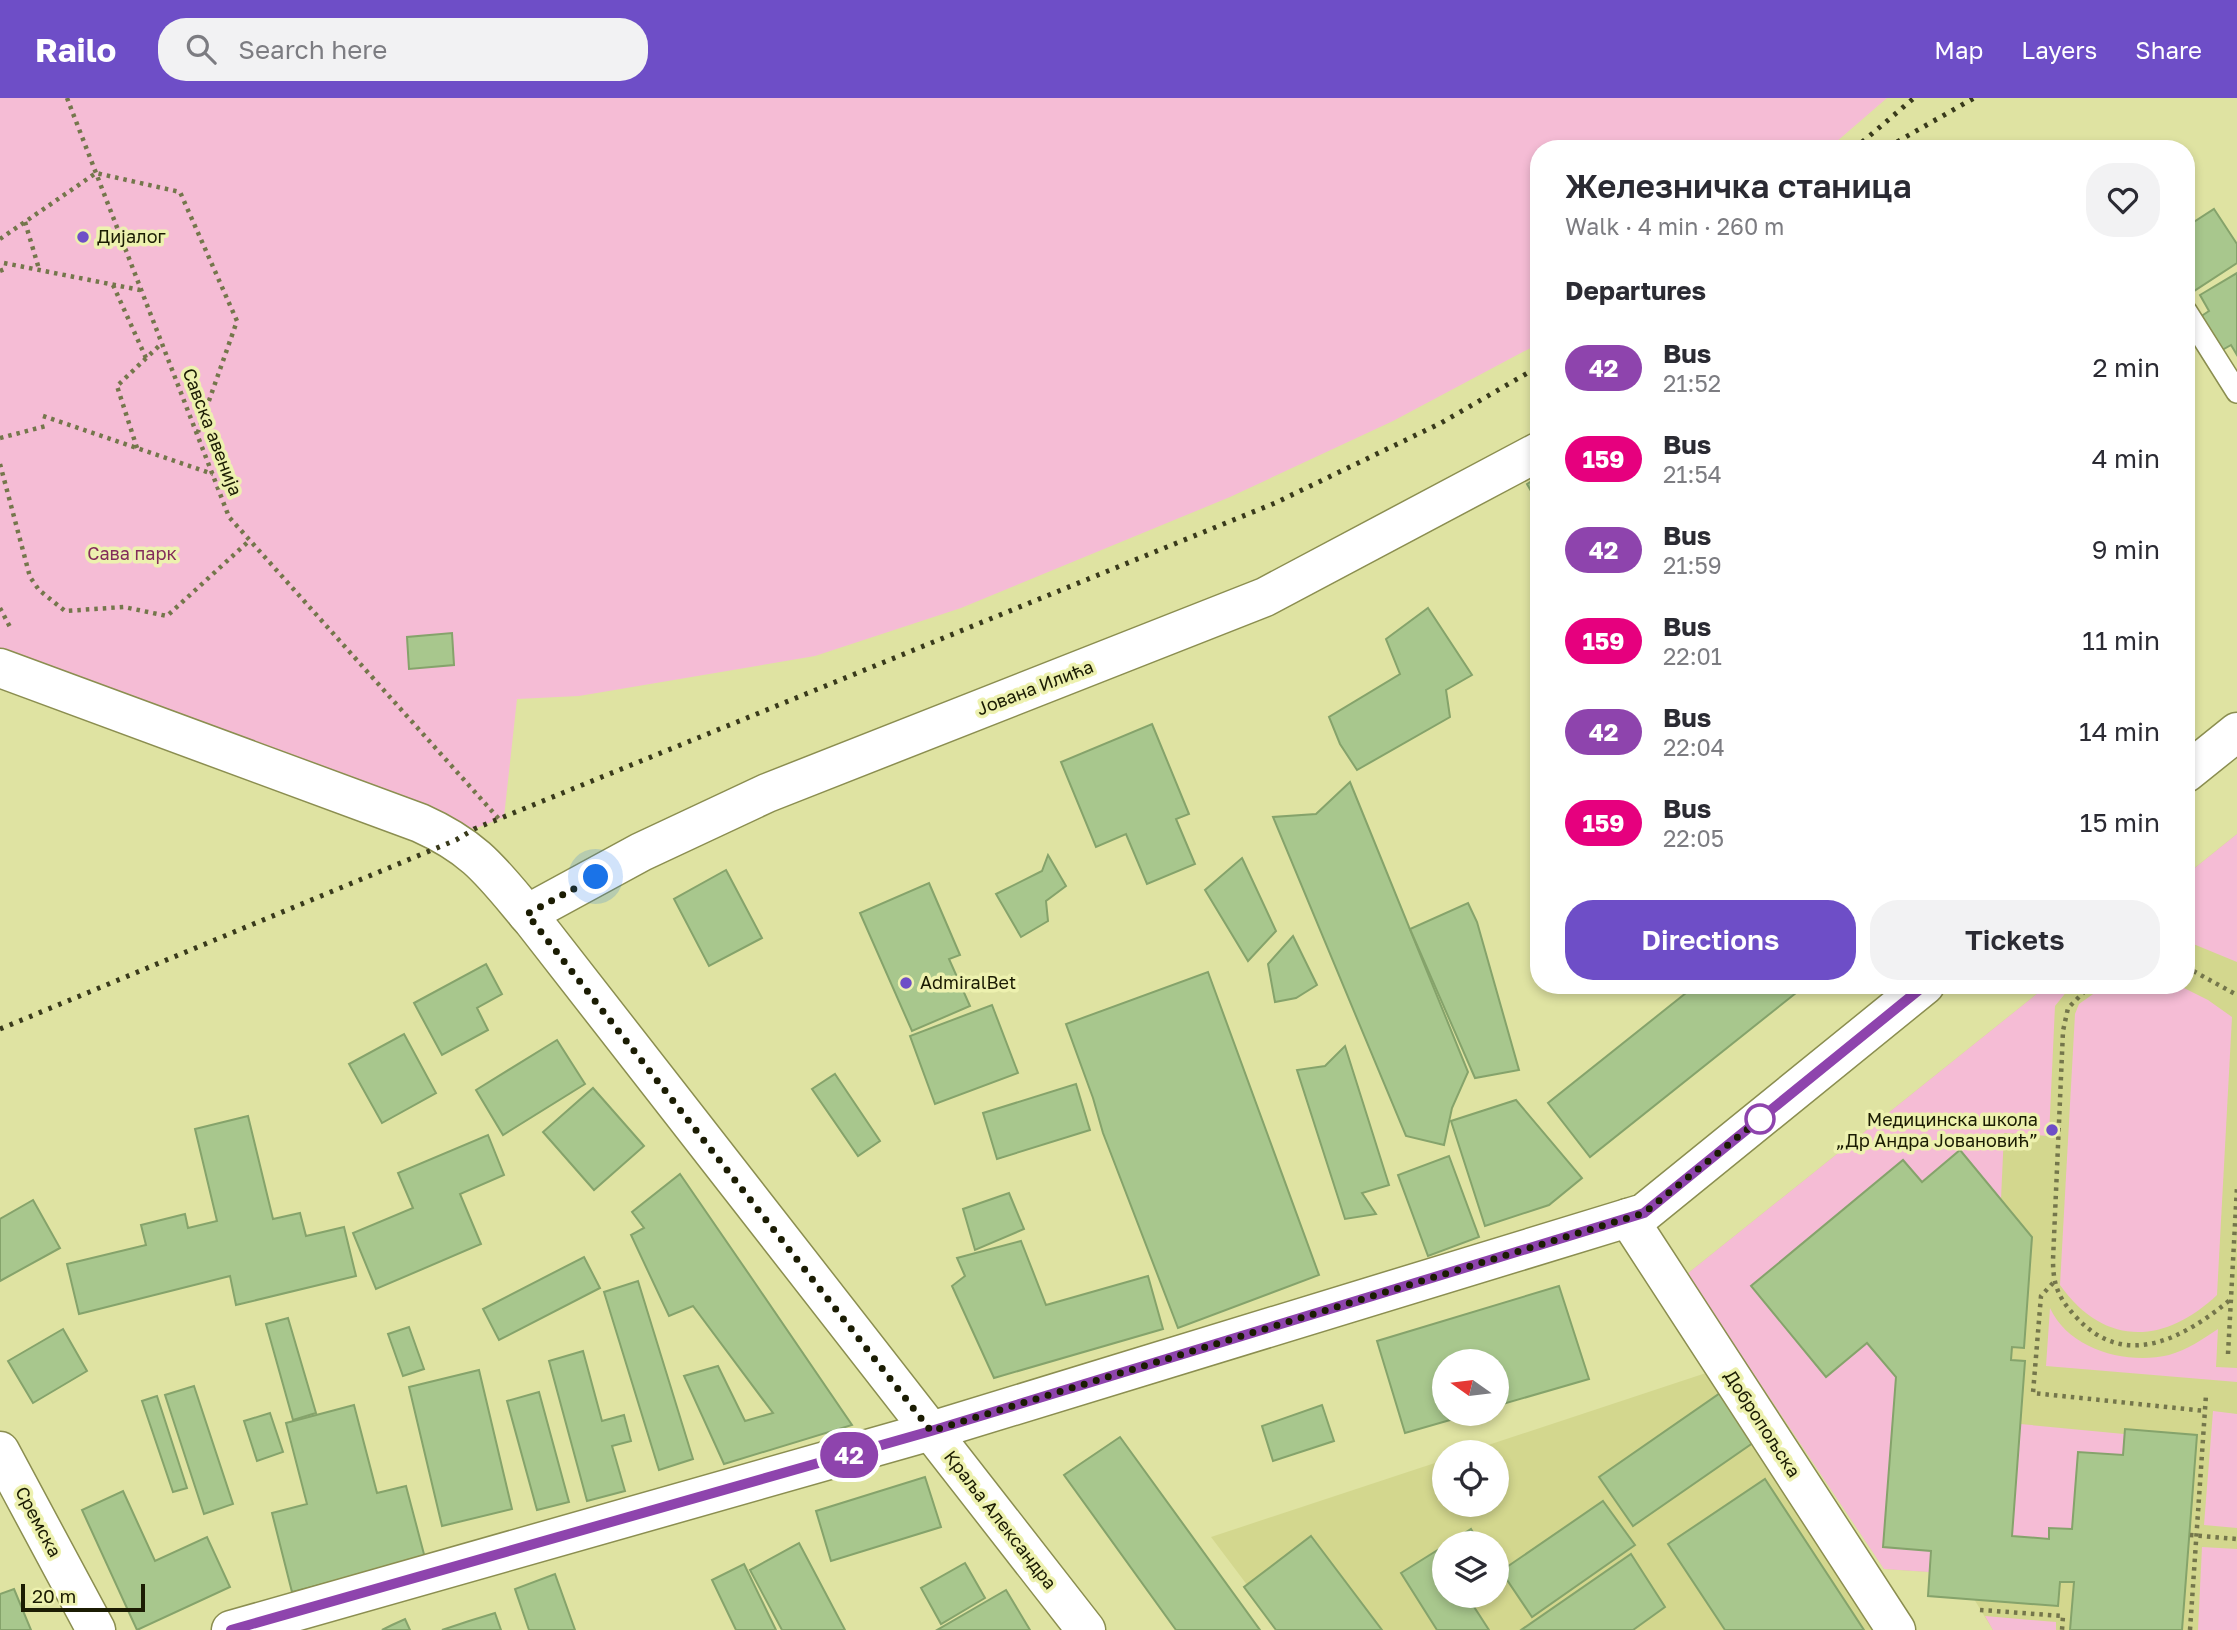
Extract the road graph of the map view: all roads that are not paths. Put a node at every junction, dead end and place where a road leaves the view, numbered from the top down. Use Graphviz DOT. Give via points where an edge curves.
graph roads {
  1 [pos="2195,325"];
  2 [pos="2237,392"];
  3 [pos="1530,456"];
  4 [pos="0,668"];
  5 [pos="527,914"];
  6 [pos="1914,994"];
  7 [pos="1628,1218"];
  8 [pos="931,1431"];
  9 [pos="0,1451"];
  10 [pos="96,1630"];
  11 [pos="231,1630"];
  12 [pos="1086,1630"];
  13 [pos="1896,1630"];
  1 -- 2 [label="lane"];
  3 -- 5 [label="street, Јована Илића" via="1265,597 767,793 641,852"];
  4 -- 5 [label="street, Краља Александра" via="451,836 480,858"];
  5 -- 8 [label="street, Краља Александра"];
  6 -- 7 [label="street" via="1644,1213"];
  7 -- 8 [label="street"];
  7 -- 13 [label="street, Добропољска"];
  8 -- 11 [label="street"];
  8 -- 12 [label="street, Краља Александра"];
  9 -- 10 [label="street, Сремска"];
}
